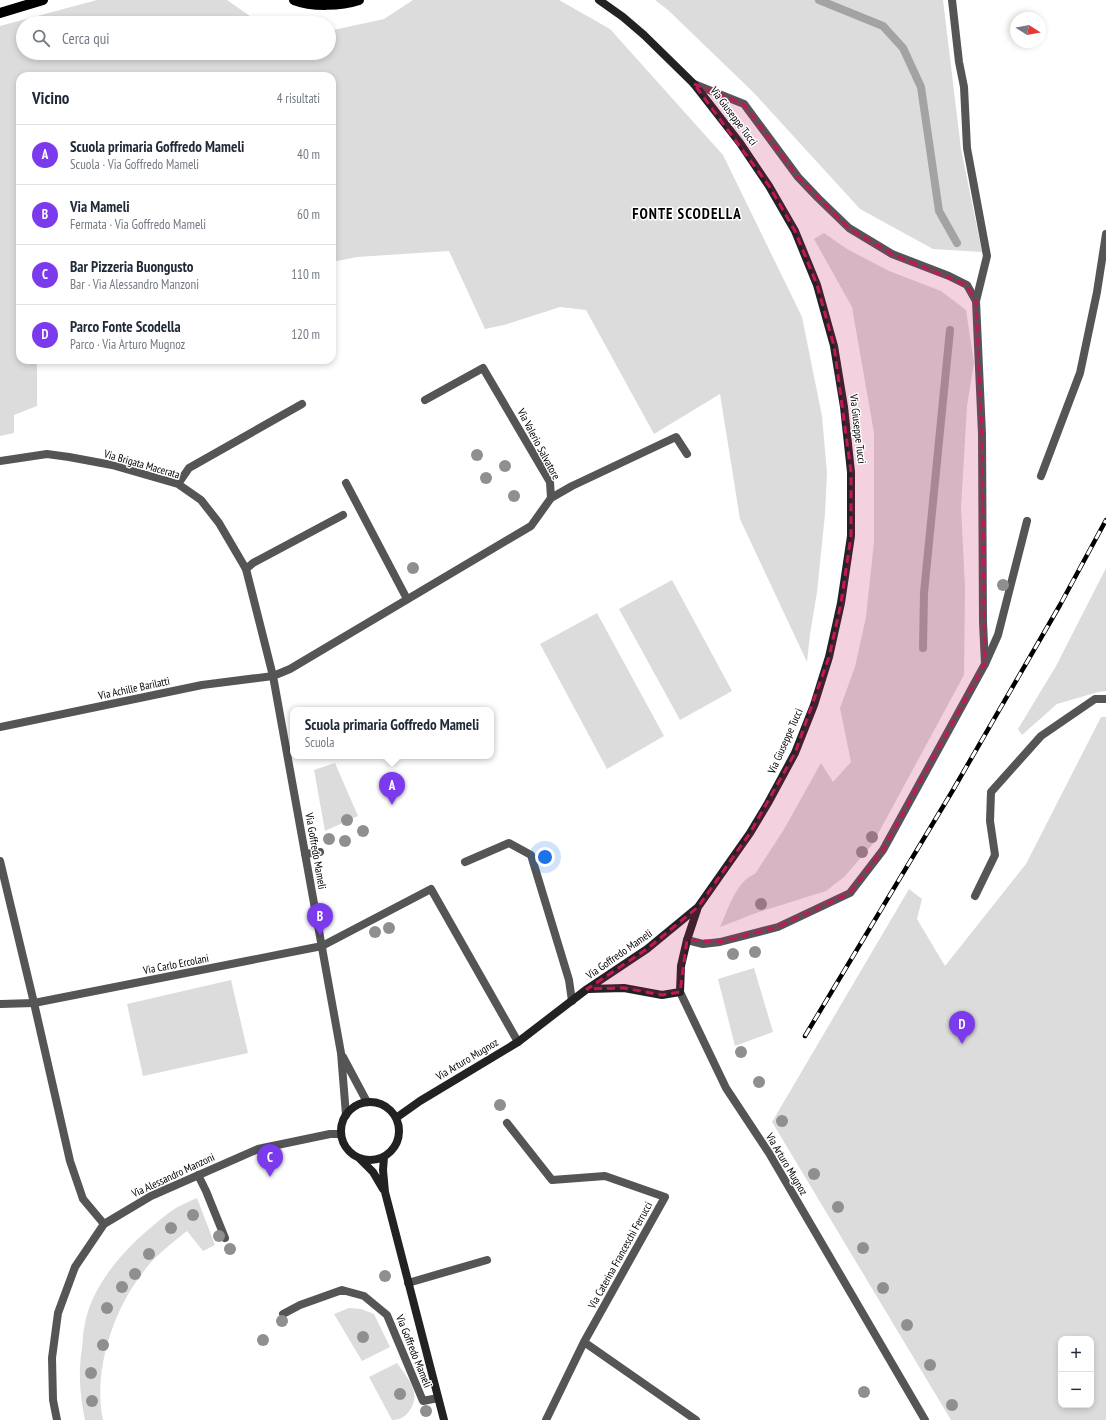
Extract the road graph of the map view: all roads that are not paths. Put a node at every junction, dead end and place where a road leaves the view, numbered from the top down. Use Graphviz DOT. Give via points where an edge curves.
graph roads {
  1 [pos="43,0"];
  2 [pos="294,0"];
  3 [pos="360,0"];
  4 [pos="599,0"];
  5 [pos="952,0"];
  6 [pos="0,13"];
  7 [pos="694,84"];
  8 [pos="1106,234"];
  9 [pos="976,301"];
  10 [pos="425,400"];
  11 [pos="302,404"];
  12 [pos="688,454"];
  13 [pos="0,461"];
  14 [pos="1041,476"];
  15 [pos="346,483"];
  16 [pos="178,484"];
  17 [pos="552,498"];
  18 [pos="343,514"];
  19 [pos="1027,521"];
  20 [pos="246,569"];
  21 [pos="407,599"];
  22 [pos="985,664"];
  23 [pos="273,676"];
  24 [pos="1106,699"];
  25 [pos="0,727"];
  26 [pos="320,852"];
  27 [pos="305,854"];
  28 [pos="0,861"];
  29 [pos="465,862"];
  30 [pos="975,896"];
  31 [pos="698,907"];
  32 [pos="687,940"];
  33 [pos="322,946"];
  34 [pos="587,989"];
  35 [pos="680,992"];
  36 [pos="572,1001"];
  37 [pos="34,1003"];
  38 [pos="0,1005"];
  39 [pos="518,1042"];
  40 [pos="341,1053"];
  41 [pos="367,1102"];
  42 [pos="346,1115"];
  43 [pos="396,1118"];
  44 [pos="507,1123"];
  45 [pos="341,1134"];
  46 [pos="384,1157"];
  47 [pos="360,1159"];
  48 [pos="198,1175"];
  49 [pos="384,1192"];
  50 [pos="104,1224"];
  51 [pos="225,1238"];
  52 [pos="487,1260"];
  53 [pos="408,1283"];
  54 [pos="283,1314"];
  55 [pos="584,1342"];
  56 [pos="438,1398"];
  57 [pos="57,1420"];
  58 [pos="444,1420"];
  59 [pos="546,1420"];
  60 [pos="696,1420"];
  61 [pos="925,1420"];
  1 -- 6 [label="main road"];
  2 -- 3 [label="main road" via="324,5"];
  4 -- 7 [label="main road, Via Giuseppe Tucci" via="644,35"];
  5 -- 9 [label="street" via="964,87 967,148 987,256"];
  7 -- 9 [label="street" via="744,104 798,176 849,228 892,254 967,285"];
  7 -- 31 [label="main road, Via Giuseppe Tucci" via="740,143 769,186 794,231 817,285 834,346 851,472 850,536 841,603 829,657 814,706 798,746 768,803"];
  8 -- 14 [label="street" via="1080,373"];
  9 -- 22 [label="street" via="982,434"];
  10 -- 17 [label="street, Via Valerio Salvatore" via="484,368 550,482"];
  11 -- 16 [label="street" via="189,468"];
  12 -- 17 [label="street" via="676,437"];
  13 -- 16 [label="street, Via Brigata Macerata" via="47,454 69,456"];
  15 -- 21 [label="street"];
  16 -- 20 [label="street, Via Brigata Macerata" via="201,500 219,522"];
  17 -- 21 [label="street, Via Valerio Salvatore" via="531,526"];
  18 -- 20 [label="street"];
  19 -- 22 [label="street" via="998,635"];
  20 -- 23 [label="street, Via Brigata Macerata"];
  21 -- 23 [label="street, Via Valerio Salvatore" via="290,669"];
  22 -- 32 [label="street" via="883,850 850,893 778,927 720,942 703,944"];
  23 -- 25 [label="street, Via Achille Barilatti" via="202,685"];
  23 -- 27 [label="street, Via Goffredo Mameli"];
  24 -- 30 [label="street" via="1095,699 1041,736 991,792 990,821 995,855"];
  26 -- 27 [label="street"];
  27 -- 33 [label="street, Via Goffredo Mameli"];
  28 -- 37 [label="street"];
  29 -- 36 [label="street" via="509,843 531,855 569,980"];
  31 -- 32 [label="main road, Via Arturo Mugnoz"];
  31 -- 34 [label="main road, Via Goffredo Mameli" via="647,948"];
  32 -- 35 [label="main road, Via Arturo Mugnoz" via="681,966"];
  33 -- 37 [label="street, Via Carlo Ercolani"];
  33 -- 39 [label="street, Via Carlo Ercolani" via="431,889"];
  33 -- 40 [label="street, Via Goffredo Mameli"];
  34 -- 35 [label="main road, Via Goffredo Mameli" via="624,988 662,995"];
  34 -- 36 [label="main road, Via Arturo Mugnoz"];
  35 -- 61 [label="street, Via Arturo Mugnoz" via="726,1088 769,1153"];
  36 -- 39 [label="main road, Via Arturo Mugnoz"];
  37 -- 38 [label="street, Via Carlo Ercolani"];
  37 -- 50 [label="street" via="70,1161 83,1199"];
  39 -- 43 [label="main road, Via Arturo Mugnoz"];
  40 -- 41 [label="street, Via Goffredo Mameli"];
  40 -- 42 [label="street, Via Goffredo Mameli"];
  41 -- 42 [label="main road"];
  41 -- 43 [label="main road" via="385,1106"];
  42 -- 45 [label="main road"];
  43 -- 46 [label="main road" via="398,1140"];
  44 -- 55 [label="street, Via Caterina Franceschi Ferrucci" via="552,1180 605,1176 665,1197"];
  45 -- 47 [label="main road" via="346,1148"];
  45 -- 48 [label="street, Via Alessandro Manzoni" via="258,1149"];
  46 -- 47 [label="main road" via="371,1161"];
  46 -- 49 [label="main road, Via Goffredo Mameli"];
  47 -- 49 [label="main road, Via Goffredo Mameli" via="373,1172"];
  48 -- 50 [label="street, Via Alessandro Manzoni" via="151,1196"];
  48 -- 51 [label="street"];
  49 -- 53 [label="main road, Via Goffredo Mameli"];
  50 -- 57 [label="street, Via Alessandro Manzoni" via="75,1267 58,1313 52,1358 53,1400"];
  52 -- 53 [label="street"];
  53 -- 56 [label="main road, Via Goffredo Mameli"];
  54 -- 56 [label="street, Via Goffredo Mameli" via="342,1290 364,1296 388,1315 423,1401"];
  55 -- 59 [label="street, Via Caterina Franceschi Ferrucci"];
  55 -- 60 [label="street"];
  56 -- 58 [label="main road, Via Goffredo Mameli"];
}
